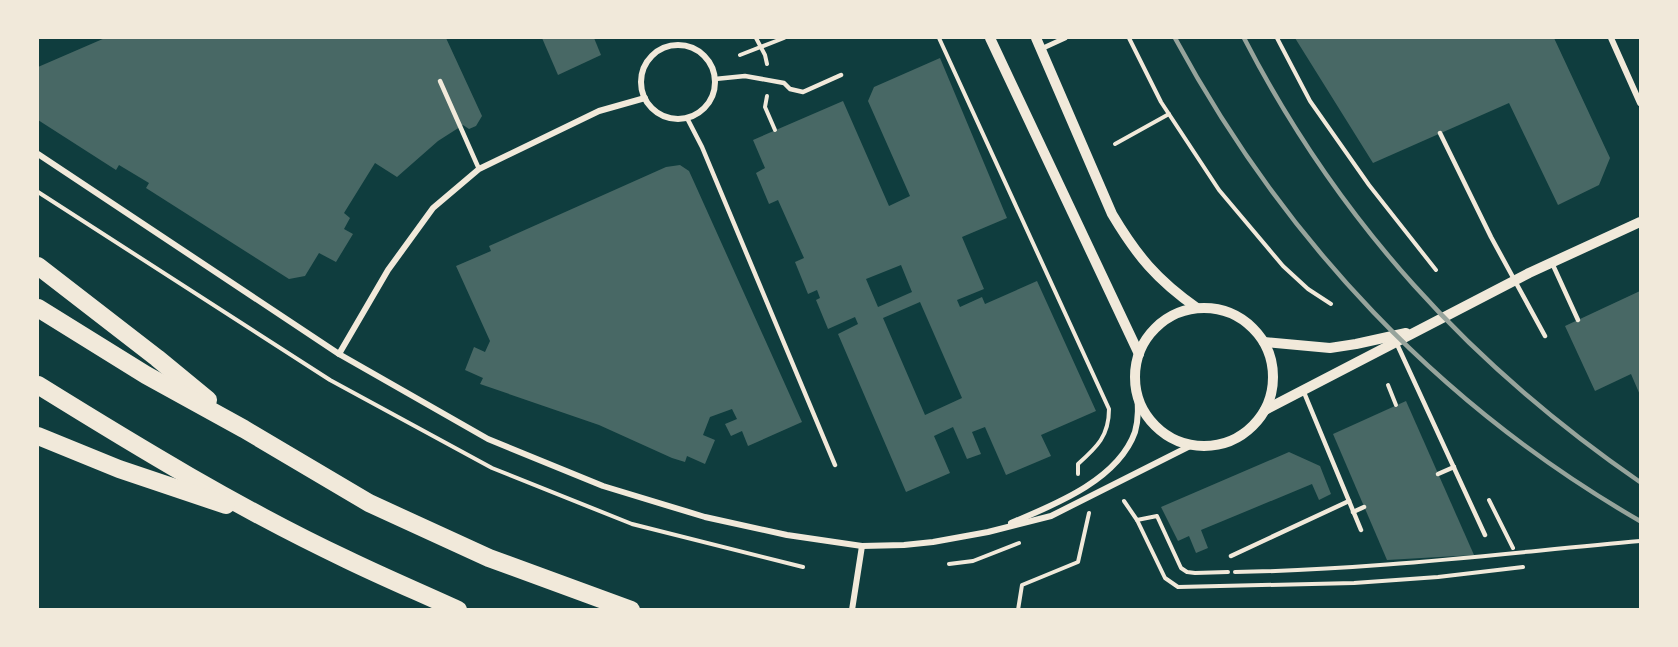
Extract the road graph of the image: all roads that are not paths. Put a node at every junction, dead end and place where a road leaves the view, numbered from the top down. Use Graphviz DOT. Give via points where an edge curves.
graph roads {
  1 [pos="990,38"];
  2 [pos="1036,38"];
  3 [pos="1065,38"];
  4 [pos="1611,38"];
  5 [pos="1041,49"];
  6 [pos="841,75"];
  7 [pos="715,79"];
  8 [pos="440,81"];
  9 [pos="645,98"];
  10 [pos="1641,103"];
  11 [pos="687,118"];
  12 [pos="1440,133"];
  13 [pos="38,154"];
  14 [pos="479,169"];
  15 [pos="1641,222"];
  16 [pos="1552,263"];
  17 [pos="38,266"];
  18 [pos="1515,280"];
  19 [pos="38,308"];
  20 [pos="1197,308"];
  21 [pos="1578,320"];
  22 [pos="1422,329"];
  23 [pos="1545,336"];
  24 [pos="1264,342"];
  25 [pos="1396,342"];
  26 [pos="339,354"];
  27 [pos="1139,354"];
  28 [pos="38,385"];
  29 [pos="1303,390"];
  30 [pos="1137,391"];
  31 [pos="1265,410"];
  32 [pos="244,429"];
  33 [pos="38,436"];
  34 [pos="1192,445"];
  35 [pos="835,465"];
  36 [pos="1454,467"];
  37 [pos="1438,474"];
  38 [pos="1349,501"];
  39 [pos="1364,507"];
  40 [pos="1353,512"];
  41 [pos="270,520"];
  42 [pos="1361,530"];
  43 [pos="988,532"];
  44 [pos="1485,535"];
  45 [pos="862,546"];
  46 [pos="1231,556"];
  47 [pos="458,609"];
  48 [pos="631,609"];
  49 [pos="852,609"];
  1 -- 27 [label="street"];
  2 -- 5 [label="street"];
  3 -- 5 [label="street"];
  4 -- 10 [label="street"];
  5 -- 20 [label="street" via="1126,238 1150,270"];
  6 -- 7 [label="lane" via="802,92 795,92 784,83 745,76"];
  7 -- 9 [label="street" via="706,58 696,50 674,45 663,48 646,64 641,87"];
  7 -- 11 [label="street" via="708,104"];
  8 -- 14 [label="lane"];
  9 -- 11 [label="street" via="662,116"];
  9 -- 14 [label="street" via="599,111"];
  11 -- 35 [label="lane"];
  12 -- 18 [label="lane"];
  13 -- 26 [label="street"];
  14 -- 26 [label="street" via="433,208 388,270"];
  15 -- 16 [label="street"];
  16 -- 18 [label="street"];
  16 -- 21 [label="lane"];
  17 -- 32 [label="highway"];
  18 -- 22 [label="street"];
  18 -- 23 [label="lane"];
  19 -- 32 [label="highway" via="146,375"];
  20 -- 24 [label="street" via="1220,309 1240,317"];
  20 -- 27 [label="street" via="1178,312 1162,322 1148,336"];
  22 -- 24 [label="street" via="1330,348"];
  22 -- 25 [label="street"];
  24 -- 31 [label="street" via="1273,375 1272,393"];
  25 -- 29 [label="street"];
  25 -- 36 [label="lane"];
  26 -- 45 [label="street" via="488,439 603,486 705,517"];
  27 -- 30 [label="street"];
  28 -- 41 [label="highway" via="148,453"];
  29 -- 31 [label="street"];
  29 -- 38 [label="lane"];
  30 -- 34 [label="street" via="1151,422 1177,441"];
  30 -- 43 [label="street" via="1135,433 1108,471 1041,510"];
  31 -- 34 [label="street" via="1252,427 1234,439 1214,445"];
  32 -- 48 [label="highway" via="399,518 489,558"];
  33 -- 41 [label="highway" via="119,469"];
  34 -- 43 [label="street" via="1051,516"];
  36 -- 37 [label="lane"];
  36 -- 44 [label="lane"];
  38 -- 40 [label="lane"];
  38 -- 46 [label="lane"];
  39 -- 40 [label="lane"];
  40 -- 42 [label="lane"];
  41 -- 47 [label="highway"];
  43 -- 45 [label="street" via="904,545"];
  45 -- 49 [label="street"];
}
